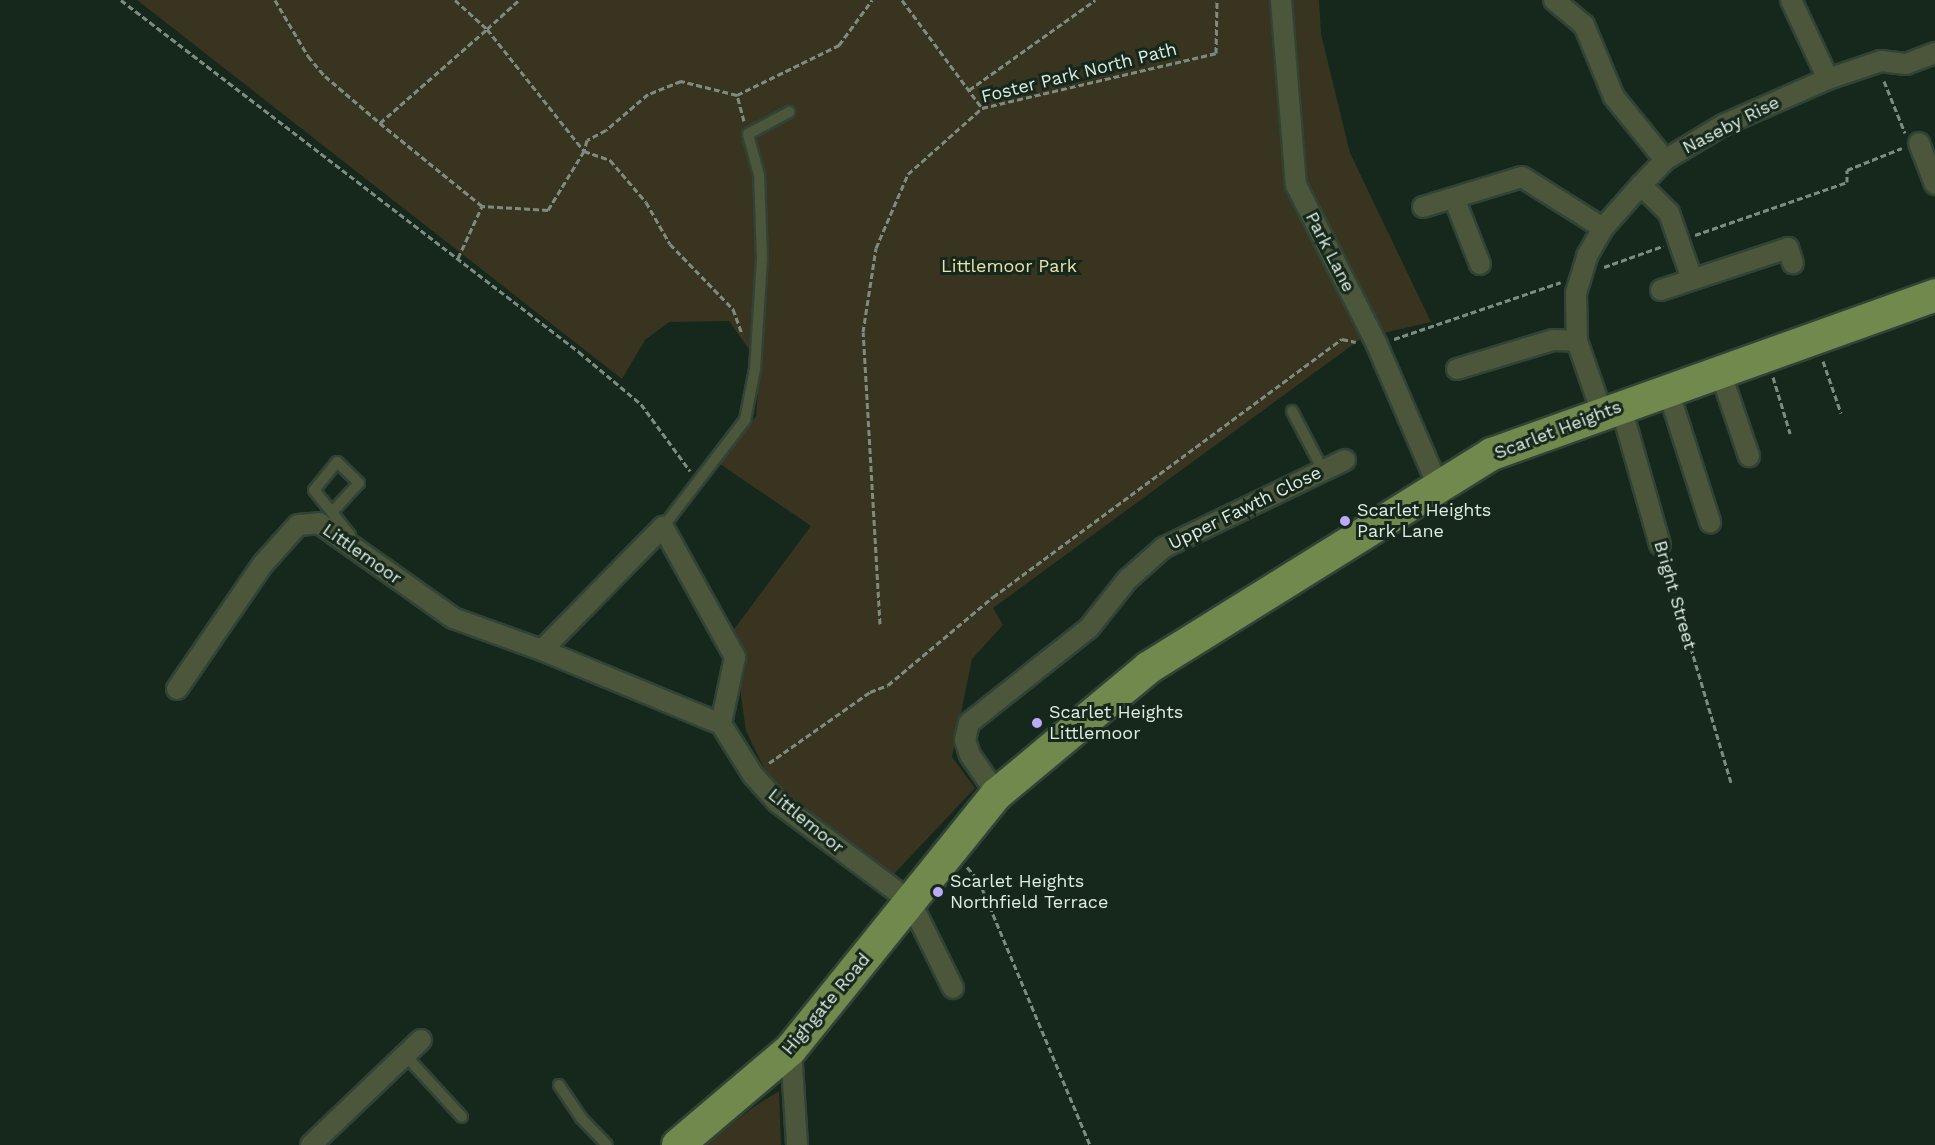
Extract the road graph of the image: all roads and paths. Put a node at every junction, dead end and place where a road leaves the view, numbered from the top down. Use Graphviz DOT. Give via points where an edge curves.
graph roads {
  1 [pos="121,0"];
  2 [pos="276,0"];
  3 [pos="455,0"];
  4 [pos="519,0"];
  5 [pos="872,0"];
  6 [pos="902,0"];
  7 [pos="1095,0"];
  8 [pos="1217,0"];
  9 [pos="1281,0"];
  10 [pos="1554,0"];
  11 [pos="1791,0"];
  12 [pos="487,29"];
  13 [pos="1935,53"];
  14 [pos="1877,63"];
  15 [pos="1828,79"];
  16 [pos="969,90"];
  17 [pos="737,95"];
  18 [pos="982,108"];
  19 [pos="789,112"];
  20 [pos="380,123"];
  21 [pos="748,134"];
  22 [pos="1914,145"];
  23 [pos="584,152"];
  24 [pos="1665,160"];
  25 [pos="1935,184"];
  26 [pos="1641,185"];
  27 [pos="1454,198"];
  28 [pos="482,206"];
  29 [pos="1423,207"];
  30 [pos="1603,228"];
  31 [pos="1678,241"];
  32 [pos="458,258"];
  33 [pos="1793,263"];
  34 [pos="1480,264"];
  35 [pos="1579,275"];
  36 [pos="1692,279"];
  37 [pos="1661,290"];
  38 [pos="1935,296"];
  39 [pos="1815,338"];
  40 [pos="1577,341"];
  41 [pos="1377,345"];
  42 [pos="1766,356"];
  43 [pos="755,369"];
  44 [pos="1457,369"];
  45 [pos="1720,372"];
  46 [pos="1668,390"];
  47 [pos="1612,410"];
  48 [pos="1292,411"];
  49 [pos="1841,413"];
  50 [pos="1790,433"];
  51 [pos="1749,456"];
  52 [pos="1345,460"];
  53 [pos="1323,470"];
  54 [pos="697,481"];
  55 [pos="1439,488"];
  56 [pos="333,511"];
  57 [pos="1710,522"];
  58 [pos="663,527"];
  59 [pos="1660,545"];
  60 [pos="384,569"];
  61 [pos="880,624"];
  62 [pos="542,650"];
  63 [pos="177,689"];
  64 [pos="721,724"];
  65 [pos="753,775"];
  66 [pos="1731,782"];
  67 [pos="997,794"];
  68 [pos="950,848"];
  69 [pos="910,901"];
  70 [pos="953,988"];
  71 [pos="421,1040"];
  72 [pos="791,1049"];
  73 [pos="405,1056"];
  74 [pos="560,1085"];
  75 [pos="462,1117"];
  76 [pos="311,1145"];
  77 [pos="607,1145"];
  78 [pos="678,1145"];
  79 [pos="797,1145"];
  80 [pos="1090,1145"];
  1 -- 32 [label="path"];
  2 -- 20 [label="path" via="314,62"];
  3 -- 12 [label="path"];
  4 -- 12 [label="path"];
  5 -- 17 [label="path" via="839,45"];
  6 -- 16 [label="path"];
  7 -- 16 [label="path"];
  8 -- 18 [label="path, Foster Park North Path" via="1216,53"];
  9 -- 41 [label="street, Park Lane" via="1296,185"];
  10 -- 24 [label="street" via="1584,25 1614,97"];
  11 -- 15 [label="street"];
  12 -- 20 [label="path"];
  12 -- 23 [label="path"];
  13 -- 14 [label="street, Naseby Rise" via="1906,64"];
  14 -- 15 [label="street, Naseby Rise"];
  14 -- 22 [label="path"];
  15 -- 24 [label="street, Naseby Rise" via="1723,125"];
  16 -- 18 [label="path"];
  17 -- 21 [label="path"];
  17 -- 23 [label="path" via="681,81 648,94 606,130 587,140"];
  18 -- 61 [label="path, Foster Park North Path" via="908,174 876,248 863,332"];
  19 -- 21 [label="lane"];
  20 -- 28 [label="path"];
  21 -- 43 [label="lane" via="759,175 762,259"];
  22 -- 25 [label="street"];
  22 -- 31 [label="path" via="1847,170 1847,182"];
  23 -- 28 [label="path" via="548,210"];
  23 -- 43 [label="path" via="610,160 646,202 670,244 733,309"];
  24 -- 26 [label="street, Naseby Rise"];
  26 -- 30 [label="street, Naseby Rise"];
  26 -- 31 [label="street" via="1669,213"];
  27 -- 29 [label="street"];
  27 -- 30 [label="street" via="1522,177"];
  27 -- 34 [label="street"];
  28 -- 32 [label="path"];
  30 -- 35 [label="street, Naseby Rise"];
  31 -- 35 [label="path"];
  31 -- 36 [label="street"];
  32 -- 54 [label="path" via="641,404"];
  33 -- 36 [label="street" via="1788,248"];
  35 -- 40 [label="street, Naseby Rise" via="1574,317"];
  35 -- 41 [label="path"];
  36 -- 37 [label="street"];
  38 -- 39 [label="main road, Scarlet Heights"];
  39 -- 42 [label="main road, Scarlet Heights"];
  39 -- 49 [label="path"];
  40 -- 44 [label="street" via="1553,340"];
  40 -- 47 [label="street, Naseby Rise"];
  41 -- 55 [label="street, Park Lane"];
  41 -- 65 [label="path" via="1342,339 993,597 888,685 870,692"];
  42 -- 45 [label="main road, Scarlet Heights"];
  42 -- 50 [label="path"];
  43 -- 54 [label="lane" via="745,420"];
  45 -- 46 [label="main road, Scarlet Heights"];
  45 -- 51 [label="street"];
  46 -- 47 [label="main road, Scarlet Heights"];
  46 -- 57 [label="street"];
  47 -- 55 [label="main road, Scarlet Heights" via="1492,454"];
  47 -- 59 [label="street, Bright Street"];
  48 -- 53 [label="lane"];
  52 -- 53 [label="street, Upper Fawth Close"];
  53 -- 67 [label="street, Upper Fawth Close" via="1162,548 1127,580 1089,628 969,723 965,741 970,755"];
  54 -- 58 [label="lane"];
  55 -- 67 [label="main road, Scarlet Heights" via="1148,668"];
  56 -- 56 [label="lane" via="314,490 337,462 359,483"];
  56 -- 60 [label="lane" via="340,526"];
  58 -- 62 [label="street"];
  58 -- 64 [label="street" via="735,657"];
  59 -- 66 [label="path, Bright Street"];
  60 -- 62 [label="street, Littlemoor" via="453,618"];
  60 -- 63 [label="street, Littlemoor" via="319,523 298,525 263,564"];
  62 -- 64 [label="street, Littlemoor"];
  64 -- 65 [label="street, Littlemoor"];
  65 -- 69 [label="street, Littlemoor" via="777,802"];
  67 -- 68 [label="main road, Scarlet Heights"];
  68 -- 69 [label="main road, Highgate Road"];
  68 -- 80 [label="path" via="979,881"];
  69 -- 70 [label="street"];
  69 -- 72 [label="main road, Highgate Road"];
  71 -- 73 [label="street"];
  72 -- 78 [label="main road, Highgate Road"];
  72 -- 79 [label="street"];
  73 -- 75 [label="lane"];
  73 -- 76 [label="street"];
  74 -- 77 [label="lane" via="581,1118"];
}
